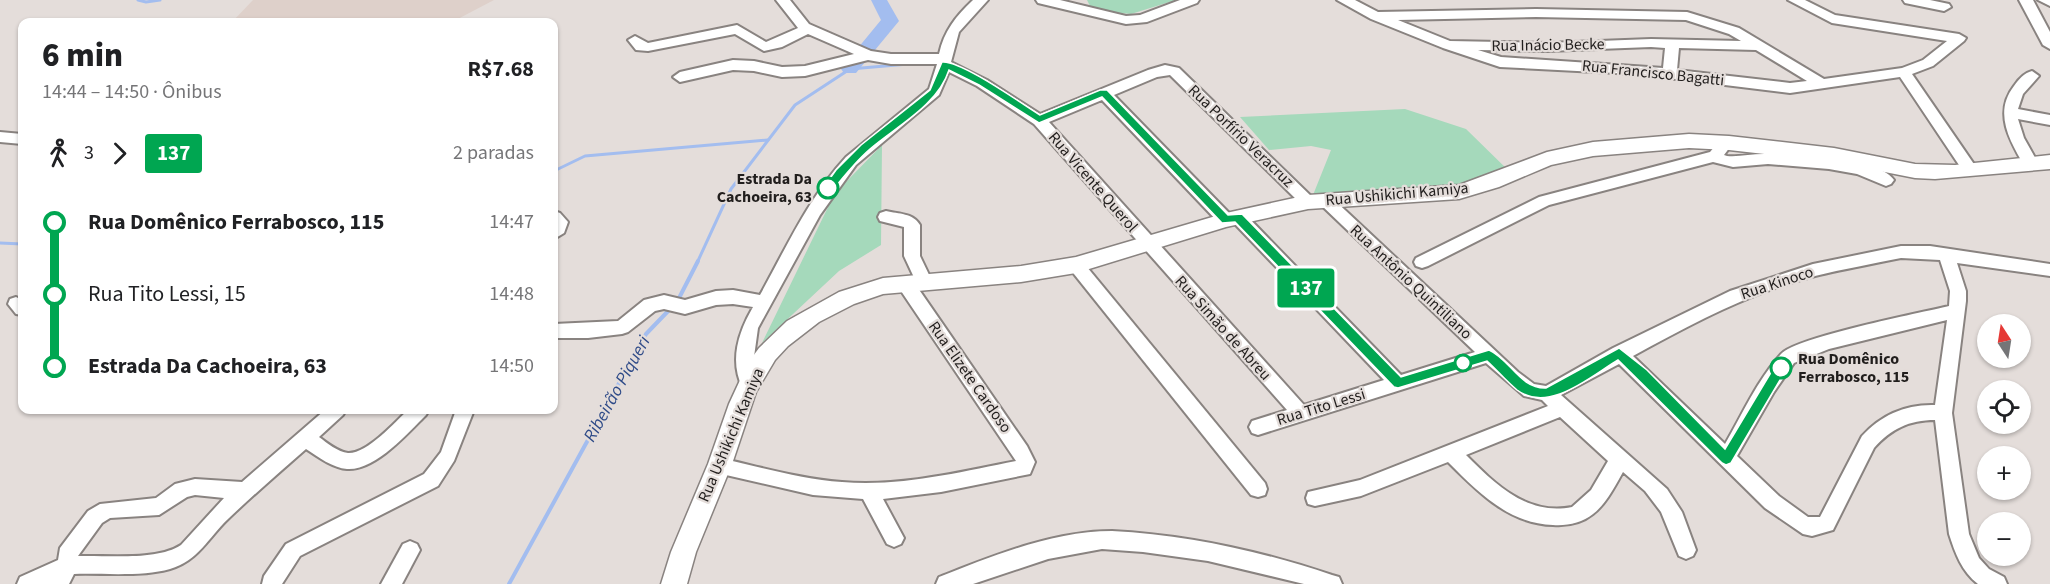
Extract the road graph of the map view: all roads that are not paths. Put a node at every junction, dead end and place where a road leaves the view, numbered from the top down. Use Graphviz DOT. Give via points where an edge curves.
graph roads {
  1 [pos="783,0"];
  2 [pos="981,0"];
  3 [pos="1043,0"];
  4 [pos="1192,0"];
  5 [pos="1344,0"];
  6 [pos="1573,0"];
  7 [pos="1795,0"];
  8 [pos="1910,0"];
  9 [pos="2026,0"];
  10 [pos="2045,0"];
  11 [pos="2050,2"];
  12 [pos="1942,3"];
  13 [pos="1083,5"];
  14 [pos="1602,14"];
  15 [pos="1376,16"];
  16 [pos="807,29"];
  17 [pos="635,40"];
  18 [pos="1672,44"];
  19 [pos="1448,45"];
  20 [pos="2050,45"];
  21 [pos="1761,46"];
  22 [pos="868,55"];
  23 [pos="946,62"];
  24 [pos="1904,72"];
  25 [pos="1670,74"];
  26 [pos="2032,76"];
  27 [pos="680,77"];
  28 [pos="1824,85"];
  29 [pos="1104,93"];
  30 [pos="2010,112"];
  31 [pos="1039,120"];
  32 [pos="2050,120"];
  33 [pos="0,137"];
  34 [pos="18,139"];
  35 [pos="1721,150"];
  36 [pos="2050,162"];
  37 [pos="2030,163"];
  38 [pos="1970,170"];
  39 [pos="1886,180"];
  40 [pos="1317,201"];
  41 [pos="886,217"];
  42 [pos="1232,218"];
  43 [pos="1147,244"];
  44 [pos="1946,255"];
  45 [pos="1422,262"];
  46 [pos="1076,265"];
  47 [pos="2050,270"];
  48 [pos="914,282"];
  49 [pos="763,302"];
  50 [pos="1957,311"];
  51 [pos="558,331"];
  52 [pos="1619,353"];
  53 [pos="1489,355"];
  54 [pos="1398,383"];
  55 [pos="749,384"];
  56 [pos="1546,393"];
  57 [pos="1563,408"];
  58 [pos="1299,412"];
  59 [pos="1943,413"];
  60 [pos="328,414"];
  61 [pos="416,414"];
  62 [pos="464,414"];
  63 [pos="1258,427"];
  64 [pos="305,438"];
  65 [pos="1452,453"];
  66 [pos="1615,455"];
  67 [pos="1726,459"];
  68 [pos="720,466"];
  69 [pos="1258,489"];
  70 [pos="868,490"];
  71 [pos="245,491"];
  72 [pos="1315,498"];
  73 [pos="894,538"];
  74 [pos="410,550"];
  75 [pos="1686,550"];
  76 [pos="68,565"];
  77 [pos="271,583"];
  78 [pos="1994,583"];
  79 [pos="27,584"];
  80 [pos="59,584"];
  81 [pos="391,584"];
  82 [pos="674,584"];
  83 [pos="946,584"];
  84 [pos="1332,584"];
  1 -- 16 [label="street"];
  2 -- 23 [label="street" via="957,24"];
  3 -- 13 [label="street"];
  4 -- 13 [label="street" via="1134,20"];
  5 -- 15 [label="street, Rua Inácio Becke"];
  6 -- 14 [label="street"];
  7 -- 24 [label="street, Rua Francisco Bagatti" via="1824,16 1959,38 1928,63"];
  8 -- 12 [label="street"];
  9 -- 20 [label="street"];
  10 -- 11 [label="street"];
  14 -- 15 [label="street"];
  14 -- 21 [label="street" via="1695,18 1734,31"];
  15 -- 19 [label="street, Rua Inácio Becke"];
  16 -- 17 [label="street" via="770,46 758,45 737,29 648,47 641,47"];
  16 -- 22 [label="street"];
  18 -- 19 [label="street, Rua Inácio Becke"];
  18 -- 21 [label="street, Rua Inácio Becke"];
  18 -- 25 [label="street"];
  19 -- 25 [label="street, Rua Francisco Bagatti" via="1500,62"];
  21 -- 28 [label="street"];
  22 -- 23 [label="street"];
  22 -- 27 [label="street" via="805,71 733,65"];
  23 -- 31 [label="street, Rua Vicente Querol"];
  23 -- 49 [label="street" via="940,82 925,101 840,173"];
  24 -- 28 [label="street, Rua Francisco Bagatti"];
  24 -- 38 [label="street"];
  25 -- 28 [label="street, Rua Francisco Bagatti" via="1782,87"];
  26 -- 30 [label="street" via="2015,94"];
  29 -- 31 [label="street"];
  29 -- 40 [label="street, Rua Porfírio Veracruz" via="1153,73 1174,71"];
  29 -- 42 [label="street"];
  30 -- 32 [label="street"];
  30 -- 37 [label="street" via="2014,135"];
  31 -- 43 [label="street, Rua Vicente Querol"];
  33 -- 34 [label="street"];
  35 -- 38 [label="main road, Rua Ushikichi Kamiya" via="1834,154 1915,171"];
  35 -- 39 [label="street" via="1726,162 1767,159 1830,165"];
  35 -- 40 [label="main road, Rua Ushikichi Kamiya" via="1689,141 1593,149 1554,157 1459,192"];
  35 -- 45 [label="street" via="1544,201"];
  36 -- 37 [label="main road, Rua Ushikichi Kamiya"];
  37 -- 38 [label="main road, Rua Ushikichi Kamiya"];
  40 -- 42 [label="main road, Rua Ushikichi Kamiya"];
  40 -- 53 [label="street, Rua Antônio Quintiliano"];
  41 -- 48 [label="street" via="910,222"];
  42 -- 43 [label="main road, Rua Ushikichi Kamiya"];
  42 -- 54 [label="street"];
  43 -- 46 [label="main road, Rua Ushikichi Kamiya"];
  43 -- 58 [label="street, Rua Simão de Abreu"];
  44 -- 47 [label="street, Rua Kinoco"];
  44 -- 50 [label="street" via="1958,291"];
  44 -- 52 [label="street, Rua Kinoco" via="1901,252 1789,277 1696,314"];
  46 -- 48 [label="main road, Rua Ushikichi Kamiya" via="1021,274"];
  46 -- 69 [label="street"];
  48 -- 55 [label="main road, Rua Ushikichi Kamiya" via="862,292 806,320 769,351"];
  48 -- 70 [label="street, Rua Elizete Cardoso" via="1026,465 1019,470 941,484"];
  49 -- 51 [label="street" via="716,298 685,307 664,302 650,304 622,327"];
  49 -- 55 [label="street" via="746,342 745,376"];
  50 -- 59 [label="street"];
  50 -- 67 [label="street" via="1829,342 1788,358"];
  52 -- 56 [label="street"];
  52 -- 67 [label="street"];
  53 -- 54 [label="street, Rua Tito Lessi"];
  53 -- 56 [label="street, Rua Antônio Quintiliano" via="1523,387"];
  54 -- 58 [label="street, Rua Tito Lessi"];
  55 -- 68 [label="main road, Rua Ushikichi Kamiya"];
  56 -- 57 [label="street"];
  57 -- 65 [label="street"];
  57 -- 66 [label="street"];
  58 -- 63 [label="street, Rua Tito Lessi"];
  59 -- 67 [label="street" via="1902,416 1876,432 1830,518 1819,527 1803,525 1788,515"];
  59 -- 78 [label="street" via="1963,550 1972,567"];
  60 -- 64 [label="street"];
  61 -- 64 [label="street" via="378,448 357,460 339,459"];
  62 -- 77 [label="street" via="451,451 431,480 293,550"];
  64 -- 71 [label="street"];
  65 -- 66 [label="street" via="1503,501 1524,512 1551,518 1585,509 1615,469"];
  65 -- 72 [label="street" via="1361,488"];
  66 -- 75 [label="street" via="1656,488 1669,505"];
  68 -- 70 [label="street" via="813,487"];
  68 -- 82 [label="main road, Rua Ushikichi Kamiya" via="686,542"];
  70 -- 73 [label="street"];
  71 -- 76 [label="street" via="188,551 168,561"];
  71 -- 76 [label="street" via="195,487 182,490 159,506 107,510 95,517 67,554"];
  74 -- 81 [label="street"];
  76 -- 79 [label="street"];
  76 -- 80 [label="street"];
  83 -- 84 [label="street" via="1083,542 1142,542 1265,562"];
}
